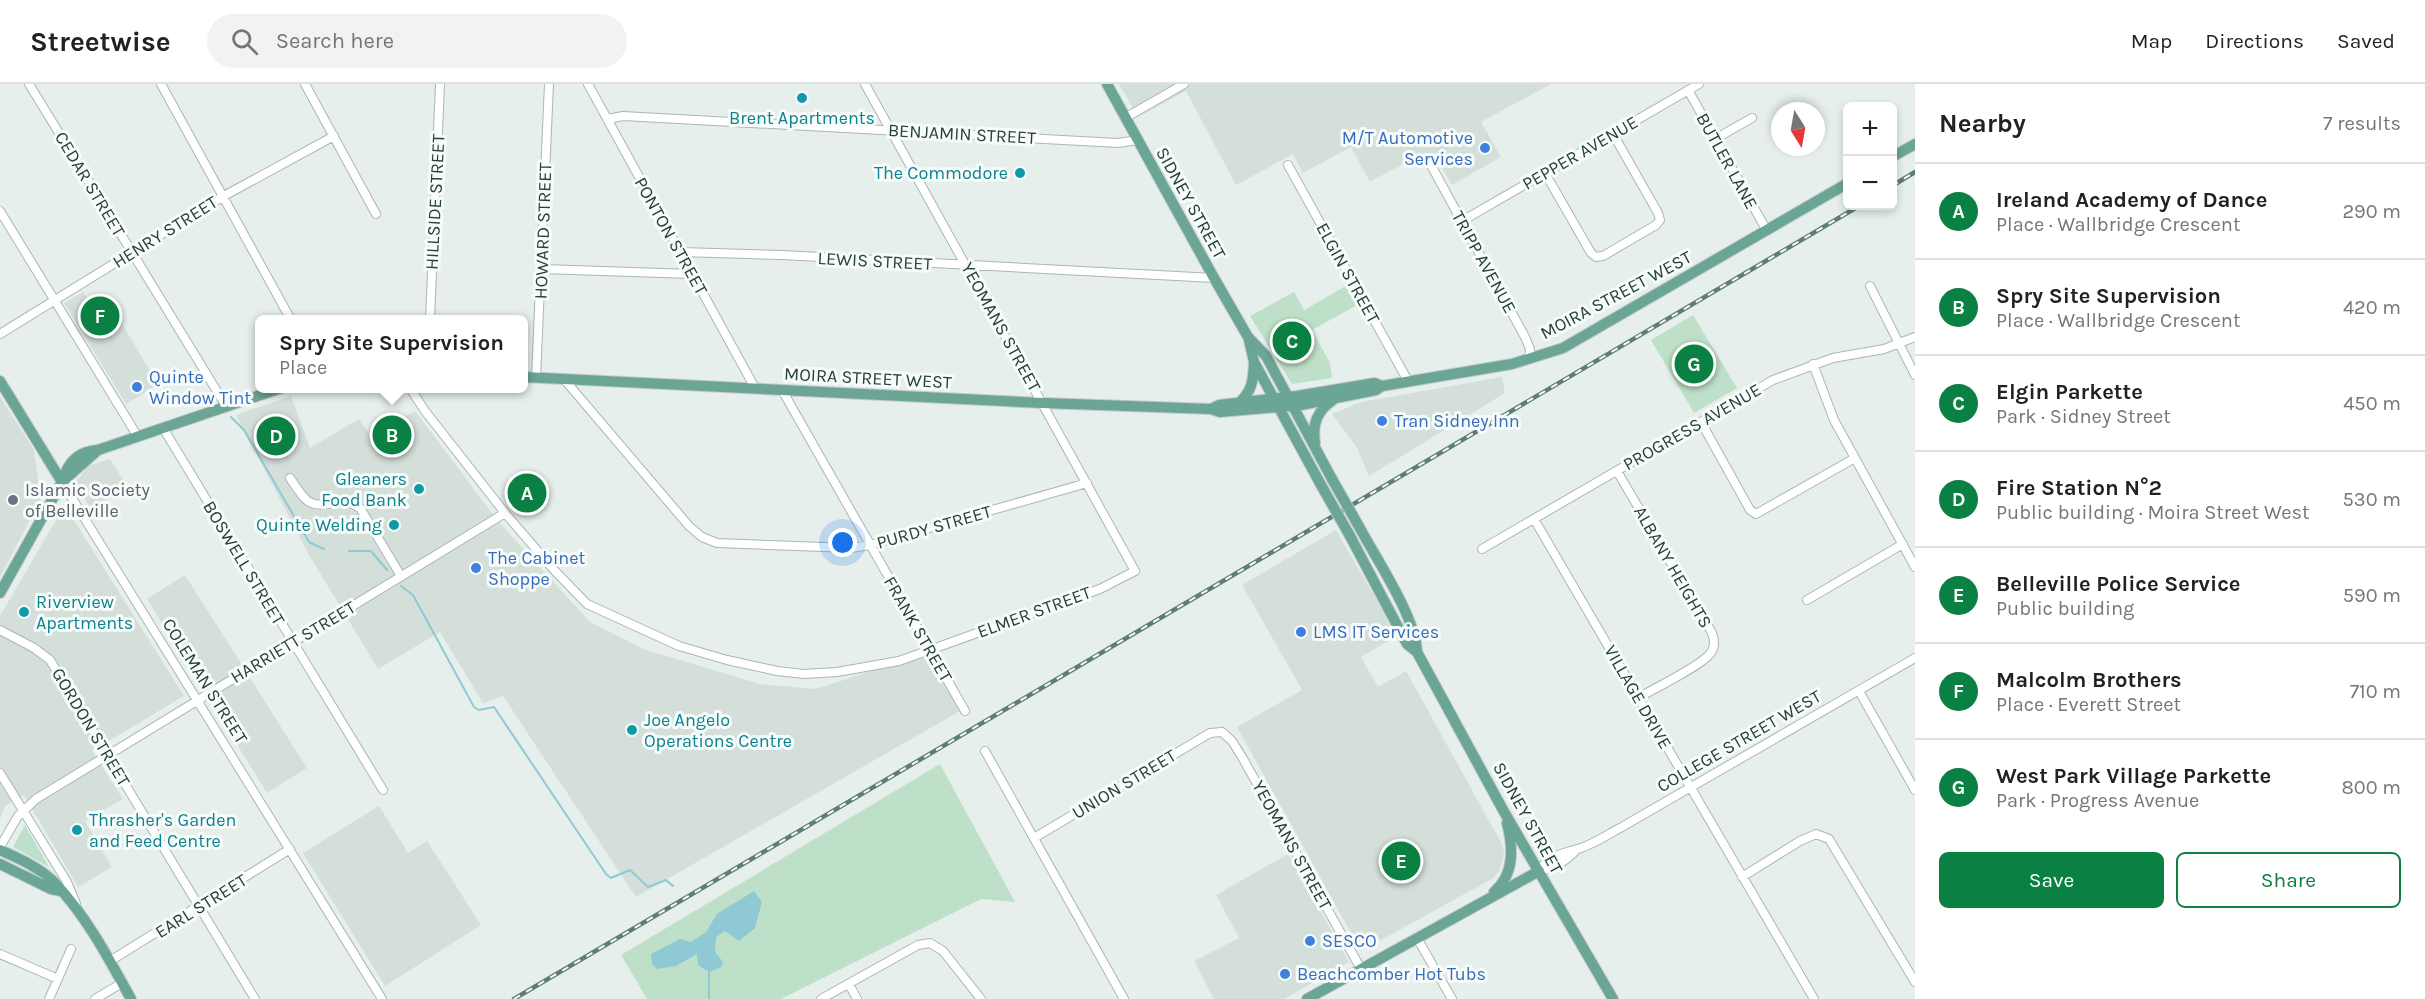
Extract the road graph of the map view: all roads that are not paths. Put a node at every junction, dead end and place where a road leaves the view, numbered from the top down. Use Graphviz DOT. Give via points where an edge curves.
graph roads {
  1 [pos="29,84"];
  2 [pos="161,84"];
  3 [pos="305,84"];
  4 [pos="441,84"];
  5 [pos="549,84"];
  6 [pos="588,84"];
  7 [pos="865,84"];
  8 [pos="1107,84"];
  9 [pos="1184,84"];
  10 [pos="1699,84"];
  11 [pos="1688,90"];
  12 [pos="1125,118"];
  13 [pos="1752,118"];
  14 [pos="607,119"];
  15 [pos="891,130"];
  16 [pos="1613,134"];
  17 [pos="334,136"];
  18 [pos="1715,139"];
  19 [pos="1138,140"];
  20 [pos="1915,144"];
  21 [pos="1895,156"];
  22 [pos="1288,165"];
  23 [pos="1432,167"];
  24 [pos="1545,173"];
  25 [pos="1843,186"];
  26 [pos="222,197"];
  27 [pos="0,211"];
  28 [pos="376,214"];
  29 [pos="1462,221"];
  30 [pos="1767,231"];
  31 [pos="681,252"];
  32 [pos="132,253"];
  33 [pos="967,266"];
  34 [pos="542,269"];
  35 [pos="692,273"];
  36 [pos="1214,278"];
  37 [pos="1870,286"];
  38 [pos="55,300"];
  39 [pos="288,315"];
  40 [pos="430,315"];
  41 [pos="0,334"];
  42 [pos="1248,337"];
  43 [pos="1915,337"];
  44 [pos="1898,344"];
  45 [pos="1529,358"];
  46 [pos="1254,362"];
  47 [pos="1813,364"];
  48 [pos="1915,375"];
  49 [pos="528,376"];
  50 [pos="536,377"];
  51 [pos="563,378"];
  52 [pos="0,381"];
  53 [pos="1408,381"];
  54 [pos="1382,386"];
  55 [pos="755,388"];
  56 [pos="782,390"];
  57 [pos="266,393"];
  58 [pos="416,393"];
  59 [pos="1334,399"];
  60 [pos="1290,401"];
  61 [pos="1240,402"];
  62 [pos="1043,403"];
  63 [pos="1277,403"];
  64 [pos="226,406"];
  65 [pos="1211,409"];
  66 [pos="1701,422"];
  67 [pos="163,428"];
  68 [pos="138,436"];
  69 [pos="1315,446"];
  70 [pos="98,450"];
  71 [pos="78,456"];
  72 [pos="1854,458"];
  73 [pos="50,462"];
  74 [pos="1617,471"];
  75 [pos="290,478"];
  76 [pos="62,482"];
  77 [pos="1088,483"];
  78 [pos="505,513"];
  79 [pos="1534,519"];
  80 [pos="1903,544"];
  81 [pos="870,545"];
  82 [pos="1482,549"];
  83 [pos="1915,567"];
  84 [pos="1135,571"];
  85 [pos="401,576"];
  86 [pos="0,593"];
  87 [pos="1807,600"];
  88 [pos="0,630"];
  89 [pos="292,643"];
  90 [pos="930,650"];
  91 [pos="1417,652"];
  92 [pos="1915,658"];
  93 [pos="1859,691"];
  94 [pos="1638,698"];
  95 [pos="197,700"];
  96 [pos="965,711"];
  97 [pos="1214,733"];
  98 [pos="985,751"];
  99 [pos="109,755"];
  100 [pos="0,773"];
  101 [pos="1691,788"];
  102 [pos="383,790"];
  103 [pos="1915,790"];
  104 [pos="1503,810"];
  105 [pos="22,811"];
  106 [pos="1034,838"];
  107 [pos="0,848"];
  108 [pos="290,849"];
  109 [pos="0,864"];
  110 [pos="1539,871"];
  111 [pos="1742,877"];
  112 [pos="61,891"];
  113 [pos="1485,900"];
  114 [pos="199,907"];
  115 [pos="81,915"];
  116 [pos="1417,938"];
  117 [pos="71,950"];
  118 [pos="0,954"];
  119 [pos="110,961"];
  120 [pos="1361,969"];
  121 [pos="58,979"];
  122 [pos="122,982"];
  123 [pos="1915,982"];
  124 [pos="849,984"];
  125 [pos="49,999"];
  126 [pos="95,999"];
  127 [pos="131,999"];
  128 [pos="255,999"];
  129 [pos="382,999"];
  130 [pos="821,999"];
  131 [pos="857,999"];
  132 [pos="981,999"];
  133 [pos="1124,999"];
  134 [pos="1307,999"];
  135 [pos="1452,999"];
  136 [pos="1613,999"];
  137 [pos="1814,999"];
  1 -- 32 [label="street, CEDAR STREET"];
  2 -- 26 [label="street"];
  3 -- 17 [label="street"];
  4 -- 40 [label="street, HILLSIDE STREET"];
  5 -- 34 [label="street, HOWARD STREET"];
  6 -- 14 [label="street, PONTON STREET"];
  7 -- 15 [label="street, YEOMANS STREET"];
  8 -- 12 [label="main road, SIDNEY STREET"];
  9 -- 12 [label="street"];
  10 -- 11 [label="street, PEPPER AVENUE"];
  11 -- 16 [label="street, PEPPER AVENUE"];
  11 -- 18 [label="street, BUTLER LANE"];
  12 -- 19 [label="main road, SIDNEY STREET"];
  13 -- 18 [label="street"];
  14 -- 15 [label="street, BENJAMIN STREET" via="623,116"];
  14 -- 31 [label="street, PONTON STREET"];
  15 -- 19 [label="street, BENJAMIN STREET" via="1118,143"];
  15 -- 33 [label="street, YEOMANS STREET"];
  16 -- 24 [label="street, PEPPER AVENUE"];
  16 -- 24 [label="street" via="1660,220 1612,251 1603,256 1591,253"];
  17 -- 26 [label="street, HENRY STREET"];
  17 -- 28 [label="street"];
  18 -- 30 [label="street, BUTLER LANE"];
  19 -- 36 [label="main road, SIDNEY STREET"];
  20 -- 21 [label="main road"];
  22 -- 53 [label="street, ELGIN STREET"];
  23 -- 29 [label="street, TRIPP AVENUE"];
  24 -- 29 [label="street, PEPPER AVENUE"];
  25 -- 30 [label="main road, MOIRA STREET WEST"];
  26 -- 32 [label="street, HENRY STREET"];
  26 -- 39 [label="street"];
  27 -- 38 [label="street"];
  29 -- 45 [label="street, TRIPP AVENUE" via="1525,337"];
  30 -- 45 [label="main road, MOIRA STREET WEST" via="1563,348"];
  31 -- 33 [label="street, LEWIS STREET"];
  31 -- 35 [label="street, PONTON STREET"];
  32 -- 38 [label="street, HENRY STREET"];
  32 -- 64 [label="street, CEDAR STREET"];
  33 -- 36 [label="street, LEWIS STREET"];
  33 -- 62 [label="street, YEOMANS STREET"];
  34 -- 35 [label="street"];
  34 -- 50 [label="street, HOWARD STREET"];
  35 -- 55 [label="street, PONTON STREET"];
  36 -- 42 [label="main road, SIDNEY STREET"];
  37 -- 44 [label="street"];
  38 -- 41 [label="street, HENRY STREET"];
  38 -- 68 [label="street"];
  42 -- 46 [label="main road, SIDNEY STREET"];
  42 -- 60 [label="main road, SIDNEY STREET" via="1266,356"];
  43 -- 44 [label="street, PROGRESS AVENUE"];
  44 -- 47 [label="street, PROGRESS AVENUE"];
  44 -- 48 [label="street"];
  45 -- 53 [label="main road, MOIRA STREET WEST"];
  46 -- 61 [label="main road" via="1252,387"];
  46 -- 63 [label="main road, SIDNEY STREET"];
  47 -- 66 [label="street, PROGRESS AVENUE" via="1762,386"];
  47 -- 72 [label="street" via="1834,420"];
  49 -- 50 [label="main road, MOIRA STREET WEST"];
  50 -- 51 [label="main road, MOIRA STREET WEST"];
  51 -- 55 [label="main road, MOIRA STREET WEST"];
  51 -- 81 [label="street, PURDY STREET" via="702,537 717,543 851,548"];
  52 -- 73 [label="main road, COLEMAN STREET"];
  53 -- 54 [label="main road, MOIRA STREET WEST"];
  54 -- 59 [label="main road, MOIRA STREET WEST"];
  54 -- 60 [label="main road, MOIRA STREET WEST" via="1375,383"];
  55 -- 56 [label="main road, MOIRA STREET WEST"];
  56 -- 62 [label="main road, MOIRA STREET WEST"];
  56 -- 81 [label="street, FRANK STREET"];
  57 -- 64 [label="main road"];
  58 -- 78 [label="street, ELMER STREET"];
  59 -- 60 [label="main road, MOIRA STREET WEST"];
  59 -- 69 [label="main road" via="1315,419"];
  60 -- 63 [label="main road, MOIRA STREET WEST"];
  60 -- 69 [label="main road, SIDNEY STREET"];
  61 -- 63 [label="main road, MOIRA STREET WEST"];
  61 -- 65 [label="main road, MOIRA STREET WEST"];
  62 -- 65 [label="main road, MOIRA STREET WEST"];
  62 -- 77 [label="street, YEOMANS STREET"];
  63 -- 65 [label="main road, MOIRA STREET WEST" via="1220,412"];
  63 -- 91 [label="main road, SIDNEY STREET, bridge" via="1407,644"];
  64 -- 67 [label="main road"];
  66 -- 72 [label="street" via="1750,510 1756,514"];
  66 -- 74 [label="street, PROGRESS AVENUE"];
  67 -- 68 [label="main road"];
  67 -- 89 [label="street, BOSWELL STREET"];
  68 -- 70 [label="main road"];
  69 -- 91 [label="main road, SIDNEY STREET, bridge" via="1413,630"];
  70 -- 71 [label="main road"];
  70 -- 76 [label="main road"];
  71 -- 73 [label="main road"];
  71 -- 76 [label="main road" via="66,468"];
  72 -- 80 [label="street"];
  73 -- 76 [label="main road, COLEMAN STREET"];
  74 -- 79 [label="street, PROGRESS AVENUE"];
  74 -- 94 [label="street, ALBANY HEIGHTS" via="1715,641 1714,649 1702,661"];
  75 -- 85 [label="street" via="304,500 319,506 346,500 360,508"];
  76 -- 86 [label="main road"];
  76 -- 95 [label="street, COLEMAN STREET"];
  77 -- 81 [label="street, PURDY STREET"];
  77 -- 84 [label="street, YEOMANS STREET"];
  78 -- 85 [label="street, HARRIETT STREET"];
  78 -- 90 [label="street, ELMER STREET" via="587,604 679,646 727,660 804,674 899,661"];
  79 -- 82 [label="street, PROGRESS AVENUE"];
  79 -- 94 [label="street, VILLAGE DRIVE"];
  80 -- 83 [label="street"];
  80 -- 87 [label="street"];
  81 -- 90 [label="street, FRANK STREET"];
  84 -- 90 [label="street, ELMER STREET" via="1100,589"];
  85 -- 89 [label="street, HARRIETT STREET"];
  88 -- 99 [label="street, GORDON STREET" via="50,660"];
  89 -- 95 [label="street, HARRIETT STREET"];
  89 -- 102 [label="street, BOSWELL STREET"];
  90 -- 96 [label="street, FRANK STREET"];
  91 -- 104 [label="main road, SIDNEY STREET"];
  92 -- 93 [label="street, COLLEGE STREET WEST"];
  93 -- 101 [label="street, COLLEGE STREET WEST"];
  93 -- 103 [label="street"];
  94 -- 101 [label="street, VILLAGE DRIVE"];
  95 -- 99 [label="street, HARRIETT STREET"];
  95 -- 108 [label="street, COLEMAN STREET"];
  97 -- 106 [label="street, UNION STREET"];
  97 -- 120 [label="street, YEOMANS STREET" via="1222,732 1242,757"];
  98 -- 106 [label="street"];
  99 -- 105 [label="street, HARRIETT STREET"];
  99 -- 114 [label="street, GORDON STREET"];
  100 -- 105 [label="street"];
  101 -- 110 [label="street, COLLEGE STREET WEST" via="1577,849 1548,870"];
  101 -- 111 [label="street, VILLAGE DRIVE"];
  104 -- 110 [label="main road, SIDNEY STREET"];
  104 -- 113 [label="main road" via="1512,857 1506,876"];
  105 -- 107 [label="street"];
  105 -- 115 [label="street" via="67,882"];
  106 -- 133 [label="street"];
  107 -- 112 [label="main road" via="38,870"];
  108 -- 114 [label="street, EARL STREET"];
  108 -- 129 [label="street, COLEMAN STREET"];
  109 -- 112 [label="main road"];
  110 -- 113 [label="main road, COLLEGE STREET WEST"];
  110 -- 136 [label="main road, SIDNEY STREET"];
  111 -- 123 [label="street" via="1816,834 1829,839"];
  111 -- 137 [label="street, VILLAGE DRIVE"];
  112 -- 115 [label="main road"];
  113 -- 116 [label="main road, COLLEGE STREET WEST"];
  114 -- 119 [label="street, EARL STREET"];
  114 -- 128 [label="street, GORDON STREET"];
  115 -- 119 [label="main road"];
  116 -- 120 [label="main road, COLLEGE STREET WEST"];
  116 -- 135 [label="street"];
  117 -- 121 [label="street"];
  118 -- 121 [label="street"];
  119 -- 122 [label="main road"];
  120 -- 134 [label="main road, COLLEGE STREET WEST"];
  121 -- 125 [label="street"];
  122 -- 126 [label="street"];
  122 -- 127 [label="main road"];
  124 -- 130 [label="street"];
  124 -- 131 [label="street"];
  124 -- 132 [label="street" via="918,945 930,943 943,951"];
}
